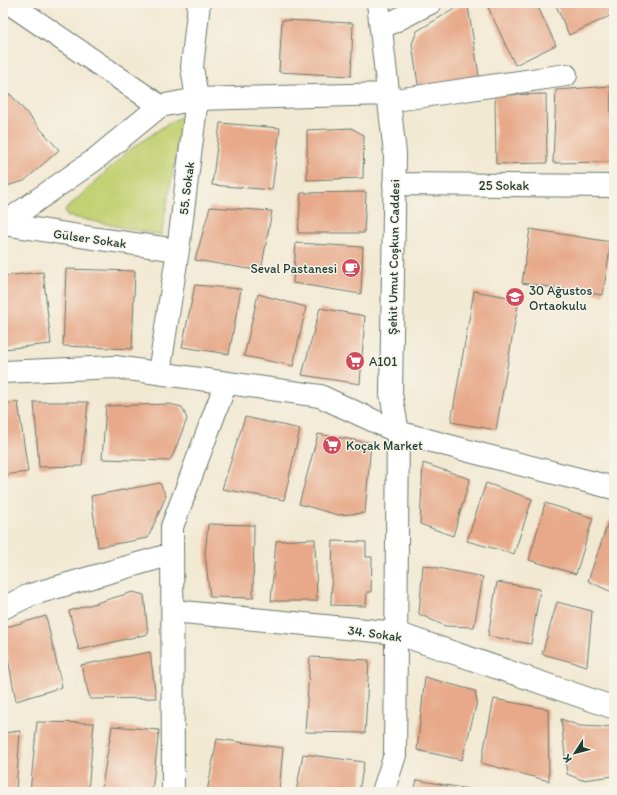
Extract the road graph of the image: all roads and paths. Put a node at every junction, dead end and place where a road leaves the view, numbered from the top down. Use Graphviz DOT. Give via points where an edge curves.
graph roads {
  1 [pos="8,3"];
  2 [pos="199,3"];
  3 [pos="378,3"];
  4 [pos="430,3"];
  5 [pos="381,28"];
  6 [pos="566,75"];
  7 [pos="389,98"];
  8 [pos="198,100"];
  9 [pos="160,106"];
  10 [pos="394,184"];
  11 [pos="614,186"];
  12 [pos="3,224"];
  13 [pos="178,250"];
  14 [pos="3,372"];
  15 [pos="159,373"];
  16 [pos="226,383"];
  17 [pos="398,432"];
  18 [pos="614,488"];
  19 [pos="172,554"];
  20 [pos="3,608"];
  21 [pos="172,611"];
  22 [pos="396,633"];
  23 [pos="614,707"];
  24 [pos="173,792"];
  25 [pos="383,792"];
  1 -- 9 [label="street"];
  2 -- 8 [label="street, 55. Sokak" via="192,67"];
  3 -- 5 [label="street, Şehit Umut Coşkun Caddesi"];
  4 -- 5 [label="street"];
  5 -- 7 [label="street, Şehit Umut Coşkun Caddesi"];
  6 -- 7 [label="street"];
  7 -- 8 [label="street"];
  7 -- 10 [label="street, Şehit Umut Coşkun Caddesi" via="395,154"];
  8 -- 9 [label="street"];
  8 -- 13 [label="street, 55. Sokak"];
  9 -- 12 [label="street" via="93,161"];
  10 -- 11 [label="street, 25 Sokak"];
  10 -- 17 [label="street, Şehit Umut Coşkun Caddesi" via="391,394"];
  12 -- 13 [label="street, Gülser Sokak"];
  13 -- 15 [label="street, 55. Sokak"];
  14 -- 15 [label="street" via="115,367"];
  15 -- 16 [label="street"];
  16 -- 17 [label="street" via="320,396"];
  16 -- 19 [label="street" via="172,527"];
  17 -- 18 [label="street"];
  17 -- 22 [label="street, Şehit Umut Coşkun Caddesi"];
  19 -- 20 [label="street" via="30,595"];
  19 -- 21 [label="street"];
  21 -- 22 [label="street, 34. Sokak"];
  21 -- 24 [label="street"];
  22 -- 23 [label="street, 34. Sokak"];
  22 -- 25 [label="street, Şehit Umut Coşkun Caddesi" via="395,755"];
}
